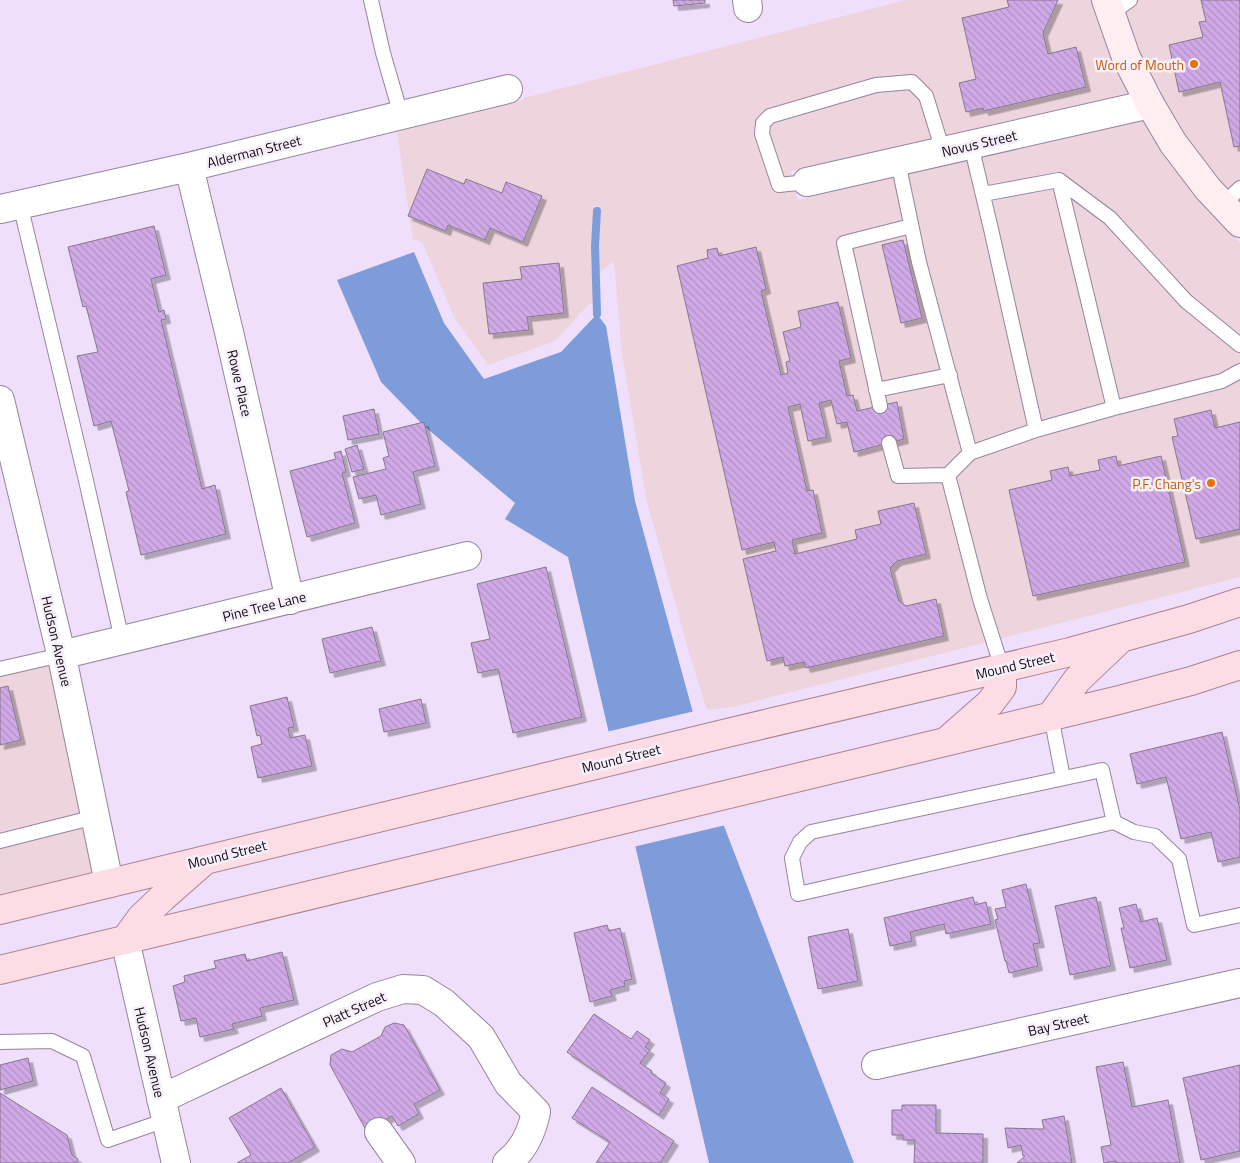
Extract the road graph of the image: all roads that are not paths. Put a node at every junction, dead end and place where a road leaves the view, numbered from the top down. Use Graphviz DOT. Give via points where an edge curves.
graph roads {
  1 [pos="371,0"];
  2 [pos="1115,5"];
  3 [pos="508,89"];
  4 [pos="1150,104"];
  5 [pos="401,116"];
  6 [pos="971,145"];
  7 [pos="943,151"];
  8 [pos="898,162"];
  9 [pos="190,167"];
  10 [pos="1059,180"];
  11 [pos="807,182"];
  12 [pos="983,194"];
  13 [pos="1234,205"];
  14 [pos="10,206"];
  15 [pos="911,226"];
  16 [pos="1240,345"];
  17 [pos="1240,371"];
  18 [pos="950,375"];
  19 [pos="876,390"];
  20 [pos="0,400"];
  21 [pos="880,406"];
  22 [pos="1114,408"];
  23 [pos="1036,430"];
  24 [pos="889,442"];
  25 [pos="970,453"];
  26 [pos="948,475"];
  27 [pos="467,556"];
  28 [pos="290,600"];
  29 [pos="1240,602"];
  30 [pos="1121,638"];
  31 [pos="122,640"];
  32 [pos="61,656"];
  33 [pos="1240,665"];
  34 [pos="1002,668"];
  35 [pos="0,669"];
  36 [pos="1051,716"];
  37 [pos="946,742"];
  38 [pos="1063,778"];
  39 [pos="95,817"];
  40 [pos="1114,822"];
  41 [pos="0,841"];
  42 [pos="206,860"];
  43 [pos="109,883"];
  44 [pos="0,910"];
  45 [pos="1240,915"];
  46 [pos="125,940"];
  47 [pos="0,970"];
  48 [pos="1240,983"];
  49 [pos="0,1042"];
  50 [pos="876,1065"];
  51 [pos="163,1109"];
  52 [pos="379,1132"];
  53 [pos="176,1163"];
  54 [pos="401,1163"];
  55 [pos="506,1163"];
  1 -- 5 [label="lane"];
  2 -- 4 [label="street" via="1126,58"];
  3 -- 5 [label="street, Alderman Street"];
  4 -- 6 [label="street, Novus Street"];
  4 -- 13 [label="street" via="1173,143 1208,189"];
  5 -- 9 [label="street, Alderman Street"];
  6 -- 7 [label="street, Novus Street"];
  6 -- 12 [label="lane"];
  7 -- 8 [label="street, Novus Street"];
  7 -- 11 [label="lane" via="926,96 912,82 876,85 770,116 763,123 762,134 779,185"];
  8 -- 11 [label="street, Novus Street"];
  8 -- 15 [label="lane"];
  9 -- 14 [label="street, Alderman Street"];
  9 -- 28 [label="street, Rowe Place"];
  10 -- 12 [label="lane"];
  10 -- 16 [label="lane" via="1110,218 1186,302"];
  10 -- 22 [label="lane"];
  12 -- 23 [label="lane"];
  14 -- 31 [label="lane" via="85,476"];
  15 -- 18 [label="lane"];
  15 -- 19 [label="lane" via="844,243"];
  17 -- 22 [label="lane" via="1222,381"];
  18 -- 19 [label="lane"];
  18 -- 25 [label="lane"];
  19 -- 21 [label="lane"];
  20 -- 32 [label="street, Hudson Avenue"];
  22 -- 23 [label="lane"];
  23 -- 25 [label="lane"];
  24 -- 26 [label="lane" via="898,476"];
  25 -- 26 [label="lane"];
  26 -- 34 [label="lane" via="980,599"];
  27 -- 28 [label="street, Pine Tree Lane"];
  28 -- 31 [label="street, Pine Tree Lane"];
  29 -- 30 [label="main road, Mound Street"];
  30 -- 34 [label="main road, Mound Street"];
  30 -- 36 [label="main road" via="1077,680"];
  31 -- 32 [label="street, Pine Tree Lane"];
  32 -- 35 [label="lane"];
  32 -- 39 [label="street, Hudson Avenue"];
  33 -- 36 [label="main road" via="1191,681"];
  34 -- 37 [label="main road" via="1002,687 990,703"];
  34 -- 42 [label="main road, Mound Street" via="726,732"];
  36 -- 37 [label="main road"];
  36 -- 38 [label="lane"];
  37 -- 46 [label="main road"];
  38 -- 40 [label="lane" via="1102,770"];
  38 -- 40 [label="lane" via="811,832 800,842 792,858 798,894"];
  39 -- 41 [label="lane"];
  39 -- 43 [label="street, Hudson Avenue"];
  40 -- 45 [label="lane" via="1134,832 1155,836 1179,859 1194,925"];
  42 -- 43 [label="main road, Mound Street"];
  42 -- 46 [label="main road" via="141,918"];
  43 -- 44 [label="main road, Mound Street"];
  46 -- 47 [label="main road"];
  46 -- 51 [label="street, Hudson Avenue"];
  48 -- 50 [label="street, Bay Street"];
  49 -- 51 [label="lane" via="52,1041 83,1056 108,1140"];
  51 -- 53 [label="street, Hudson Avenue"];
  51 -- 55 [label="street, Platt Street" via="377,997 403,989 423,990 444,1003 481,1037 508,1083 536,1112 526,1141"];
  52 -- 54 [label="street"];
}
